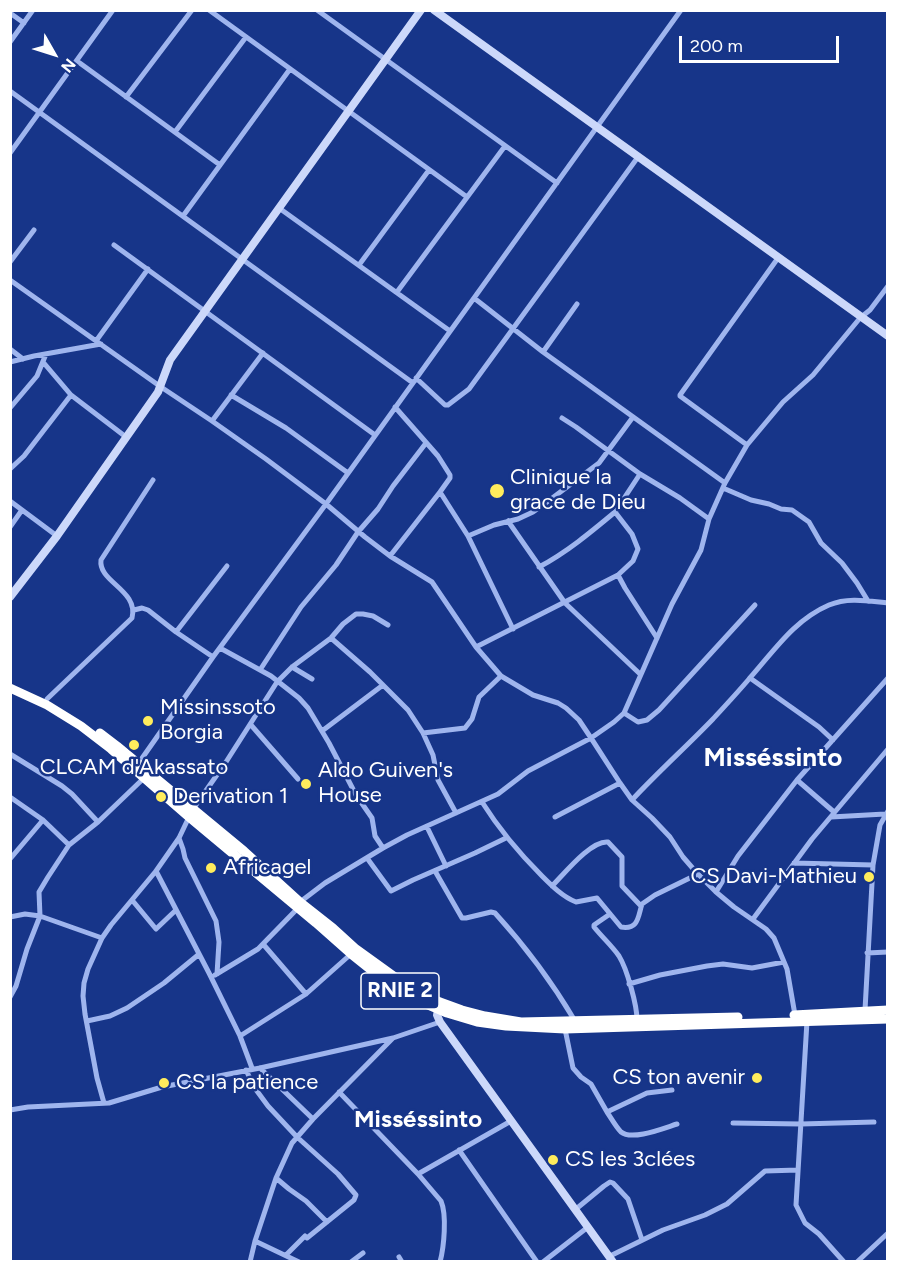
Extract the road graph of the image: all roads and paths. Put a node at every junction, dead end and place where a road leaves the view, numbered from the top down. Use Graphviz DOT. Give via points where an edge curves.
graph roads {
  1 [pos="33,10"];
  2 [pos="113,10"];
  3 [pos="192,10"];
  4 [pos="209,10"];
  5 [pos="317,10"];
  6 [pos="421,10"];
  7 [pos="434,10"];
  8 [pos="681,10"];
  9 [pos="10,13"];
  10 [pos="24,23"];
  11 [pos="246,37"];
  12 [pos="10,42"];
  13 [pos="386,60"];
  14 [pos="76,61"];
  15 [pos="290,69"];
  16 [pos="10,91"];
  17 [pos="126,97"];
  18 [pos="40,112"];
  19 [pos="349,112"];
  20 [pos="597,127"];
  21 [pos="175,132"];
  22 [pos="505,146"];
  23 [pos="10,153"];
  24 [pos="638,157"];
  25 [pos="220,165"];
  26 [pos="429,170"];
  27 [pos="557,183"];
  28 [pos="467,197"];
  29 [pos="279,208"];
  30 [pos="183,216"];
  31 [pos="34,230"];
  32 [pos="114,245"];
  33 [pos="778,258"];
  34 [pos="242,259"];
  35 [pos="10,262"];
  36 [pos="358,265"];
  37 [pos="148,269"];
  38 [pos="10,280"];
  39 [pos="888,286"];
  40 [pos="397,292"];
  41 [pos="474,298"];
  42 [pos="577,304"];
  43 [pos="205,311"];
  44 [pos="860,318"];
  45 [pos="512,328"];
  46 [pos="450,331"];
  47 [pos="888,336"];
  48 [pos="98,343"];
  49 [pos="10,349"];
  50 [pos="543,352"];
  51 [pos="263,353"];
  52 [pos="46,354"];
  53 [pos="23,358"];
  54 [pos="10,362"];
  55 [pos="44,362"];
  56 [pos="414,381"];
  57 [pos="160,387"];
  58 [pos="71,395"];
  59 [pos="231,395"];
  60 [pos="395,407"];
  61 [pos="10,408"];
  62 [pos="633,417"];
  63 [pos="562,418"];
  64 [pos="212,420"];
  65 [pos="375,435"];
  66 [pos="126,437"];
  67 [pos="426,443"];
  68 [pos="747,445"];
  69 [pos="609,451"];
  70 [pos="10,469"];
  71 [pos="348,473"];
  72 [pos="640,474"];
  73 [pos="153,480"];
  74 [pos="724,485"];
  75 [pos="440,492"];
  76 [pos="10,501"];
  77 [pos="326,504"];
  78 [pos="22,510"];
  79 [pos="615,512"];
  80 [pos="709,519"];
  81 [pos="507,521"];
  82 [pos="10,527"];
  83 [pos="358,532"];
  84 [pos="57,536"];
  85 [pos="468,536"];
  86 [pos="390,556"];
  87 [pos="227,566"];
  88 [pos="539,567"];
  89 [pos="618,575"];
  90 [pos="11,593"];
  91 [pos="867,601"];
  92 [pos="564,603"];
  93 [pos="888,603"];
  94 [pos="755,604"];
  95 [pos="134,610"];
  96 [pos="388,625"];
  97 [pos="513,629"];
  98 [pos="176,632"];
  99 [pos="331,638"];
  100 [pos="657,638"];
  101 [pos="476,647"];
  102 [pos="220,648"];
  103 [pos="213,657"];
  104 [pos="292,667"];
  105 [pos="260,670"];
  106 [pos="640,674"];
  107 [pos="501,676"];
  108 [pos="750,678"];
  109 [pos="888,678"];
  110 [pos="312,679"];
  111 [pos="10,682"];
  112 [pos="277,682"];
  113 [pos="383,685"];
  114 [pos="10,688"];
  115 [pos="47,699"];
  116 [pos="624,713"];
  117 [pos="250,725"];
  118 [pos="322,730"];
  119 [pos="423,733"];
  120 [pos="591,738"];
  121 [pos="833,740"];
  122 [pos="888,749"];
  123 [pos="10,754"];
  124 [pos="138,764"];
  125 [pos="144,778"];
  126 [pos="298,779"];
  127 [pos="797,780"];
  128 [pos="620,783"];
  129 [pos="10,797"];
  130 [pos="632,801"];
  131 [pos="482,802"];
  132 [pos="191,813"];
  133 [pos="456,813"];
  134 [pos="886,813"];
  135 [pos="832,815"];
  136 [pos="555,817"];
  137 [pos="43,820"];
  138 [pos="98,822"];
  139 [pos="427,827"];
  140 [pos="179,837"];
  141 [pos="506,838"];
  142 [pos="69,845"];
  143 [pos="383,848"];
  144 [pos="367,858"];
  145 [pos="10,859"];
  146 [pos="794,863"];
  147 [pos="873,865"];
  148 [pos="446,866"];
  149 [pos="156,871"];
  150 [pos="435,871"];
  151 [pos="698,874"];
  152 [pos="552,886"];
  153 [pos="716,892"];
  154 [pos="132,900"];
  155 [pos="299,905"];
  156 [pos="641,906"];
  157 [pos="176,910"];
  158 [pos="610,914"];
  159 [pos="40,916"];
  160 [pos="10,917"];
  161 [pos="753,919"];
  162 [pos="102,938"];
  163 [pos="263,944"];
  164 [pos="888,952"];
  165 [pos="867,953"];
  166 [pos="351,954"];
  167 [pos="198,955"];
  168 [pos="784,962"];
  169 [pos="214,976"];
  170 [pos="629,984"];
  171 [pos="306,994"];
  172 [pos="10,997"];
  173 [pos="440,1006"];
  174 [pos="865,1010"];
  175 [pos="888,1010"];
  176 [pos="795,1015"];
  177 [pos="888,1019"];
  178 [pos="574,1020"];
  179 [pos="637,1020"];
  180 [pos="87,1021"];
  181 [pos="807,1021"];
  182 [pos="440,1022"];
  183 [pos="565,1029"];
  184 [pos="580,1029"];
  185 [pos="240,1036"];
  186 [pos="393,1038"];
  187 [pos="260,1068"];
  188 [pos="249,1069"];
  189 [pos="672,1090"];
  190 [pos="339,1092"];
  191 [pos="104,1103"];
  192 [pos="10,1110"];
  193 [pos="608,1112"];
  194 [pos="313,1119"];
  195 [pos="511,1121"];
  196 [pos="874,1122"];
  197 [pos="733,1123"];
  198 [pos="677,1124"];
  199 [pos="801,1124"];
  200 [pos="297,1137"];
  201 [pos="459,1150"];
  202 [pos="798,1170"];
  203 [pos="418,1174"];
  204 [pos="276,1178"];
  205 [pos="576,1209"];
  206 [pos="327,1222"];
  207 [pos="588,1227"];
  208 [pos="888,1233"];
  209 [pos="642,1240"];
  210 [pos="255,1241"];
  211 [pos="363,1253"];
  212 [pos="286,1255"];
  213 [pos="611,1259"];
  214 [pos="250,1262"];
  215 [pos="299,1262"];
  216 [pos="351,1262"];
  217 [pos="440,1262"];
  218 [pos="537,1262"];
  219 [pos="543,1262"];
  220 [pos="844,1262"];
  221 [pos="858,1262"];
  1 -- 10 [label="street"];
  2 -- 14 [label="street"];
  3 -- 17 [label="street"];
  4 -- 11 [label="street"];
  5 -- 13 [label="street"];
  6 -- 13 [label="street"];
  7 -- 20 [label="street"];
  8 -- 20 [label="street"];
  9 -- 10 [label="street"];
  10 -- 12 [label="street"];
  11 -- 15 [label="street"];
  11 -- 21 [label="street"];
  13 -- 19 [label="street"];
  13 -- 22 [label="street"];
  14 -- 17 [label="street"];
  14 -- 18 [label="street"];
  15 -- 19 [label="street"];
  15 -- 25 [label="street"];
  16 -- 18 [label="street"];
  17 -- 21 [label="street"];
  18 -- 23 [label="street"];
  18 -- 30 [label="street"];
  19 -- 26 [label="street"];
  19 -- 29 [label="street"];
  20 -- 24 [label="street"];
  20 -- 27 [label="street"];
  21 -- 25 [label="street"];
  22 -- 27 [label="street"];
  22 -- 28 [label="street"];
  24 -- 33 [label="street"];
  24 -- 45 [label="street"];
  25 -- 30 [label="street"];
  26 -- 28 [label="street"];
  26 -- 36 [label="street"];
  27 -- 41 [label="street"];
  28 -- 40 [label="street"];
  29 -- 34 [label="street"];
  29 -- 36 [label="street"];
  30 -- 34 [label="street"];
  31 -- 35 [label="street"];
  32 -- 37 [label="street"];
  33 -- 44 [label="street"];
  33 -- 68 [label="street" via="680,396"];
  34 -- 43 [label="street"];
  34 -- 56 [label="street"];
  36 -- 40 [label="street"];
  37 -- 43 [label="street"];
  37 -- 48 [label="street"];
  38 -- 48 [label="street"];
  39 -- 44 [label="street"];
  40 -- 46 [label="street"];
  41 -- 45 [label="street"];
  41 -- 46 [label="street"];
  42 -- 50 [label="street"];
  43 -- 51 [label="street"];
  43 -- 57 [label="street" via="170,360"];
  44 -- 47 [label="street"];
  44 -- 68 [label="street"];
  45 -- 50 [label="street"];
  45 -- 56 [label="street" via="471,386 447,405"];
  46 -- 56 [label="street"];
  48 -- 52 [label="street"];
  48 -- 57 [label="street"];
  49 -- 53 [label="street"];
  50 -- 62 [label="street"];
  51 -- 59 [label="street"];
  51 -- 65 [label="street"];
  52 -- 53 [label="street"];
  52 -- 55 [label="street"];
  53 -- 54 [label="street"];
  55 -- 58 [label="street"];
  55 -- 61 [label="street"];
  56 -- 60 [label="street"];
  57 -- 64 [label="street"];
  57 -- 66 [label="street"];
  58 -- 66 [label="street"];
  58 -- 70 [label="street"];
  59 -- 64 [label="street"];
  59 -- 71 [label="street" via="286,428"];
  60 -- 65 [label="street"];
  60 -- 67 [label="street"];
  62 -- 69 [label="street"];
  62 -- 74 [label="street"];
  63 -- 69 [label="street"];
  64 -- 77 [label="street"];
  65 -- 71 [label="street"];
  66 -- 84 [label="street"];
  67 -- 75 [label="street" via="450,475"];
  67 -- 83 [label="street"];
  68 -- 74 [label="street"];
  69 -- 72 [label="street"];
  69 -- 81 [label="street" via="591,470 533,512"];
  71 -- 77 [label="street"];
  72 -- 79 [label="street"];
  72 -- 80 [label="street"];
  73 -- 95 [label="street" via="100,564"];
  74 -- 80 [label="street"];
  74 -- 91 [label="street" via="751,500 792,510 809,522 821,543 858,583"];
  75 -- 85 [label="street"];
  75 -- 86 [label="street"];
  76 -- 78 [label="street"];
  77 -- 83 [label="street"];
  77 -- 102 [label="street"];
  78 -- 82 [label="street"];
  78 -- 84 [label="street"];
  79 -- 88 [label="street"];
  79 -- 89 [label="street" via="638,549 633,561"];
  80 -- 100 [label="street" via="701,550"];
  81 -- 85 [label="street"];
  81 -- 88 [label="street"];
  83 -- 86 [label="street"];
  83 -- 105 [label="street" via="292,618"];
  84 -- 90 [label="street"];
  85 -- 97 [label="street"];
  86 -- 101 [label="street" via="432,582"];
  87 -- 98 [label="street"];
  88 -- 92 [label="street"];
  89 -- 92 [label="street"];
  89 -- 100 [label="street"];
  91 -- 93 [label="street"];
  91 -- 108 [label="street" via="829,605 796,625"];
  92 -- 97 [label="street"];
  92 -- 106 [label="street"];
  94 -- 116 [label="street" via="647,720 638,722"];
  95 -- 98 [label="street" via="148,610"];
  95 -- 115 [label="street" via="132,618"];
  96 -- 99 [label="street" via="373,616 356,614"];
  97 -- 101 [label="street"];
  98 -- 103 [label="street"];
  99 -- 104 [label="street"];
  99 -- 113 [label="street"];
  100 -- 106 [label="street"];
  101 -- 107 [label="street"];
  102 -- 103 [label="street"];
  102 -- 105 [label="street"];
  103 -- 124 [label="street"];
  104 -- 110 [label="street"];
  104 -- 112 [label="street"];
  105 -- 112 [label="street"];
  106 -- 116 [label="street"];
  107 -- 119 [label="street" via="479,697 465,728"];
  107 -- 120 [label="street" via="566,708"];
  108 -- 121 [label="street"];
  108 -- 130 [label="street"];
  109 -- 121 [label="street"];
  111 -- 115 [label="highway, RNIE 2 / RNIE 2"];
  112 -- 117 [label="street"];
  112 -- 118 [label="street" via="303,703"];
  113 -- 118 [label="street"];
  113 -- 119 [label="street" via="408,710"];
  114 -- 125 [label="highway, RNIE 2 / RNIE 2" via="81,726"];
  115 -- 124 [label="highway, RNIE 2 / RNIE 2" via="82,719"];
  116 -- 120 [label="street"];
  117 -- 126 [label="street"];
  117 -- 132 [label="street"];
  118 -- 143 [label="street" via="372,818 375,836"];
  119 -- 133 [label="street" via="438,780"];
  120 -- 128 [label="street"];
  120 -- 131 [label="street" via="528,771"];
  121 -- 127 [label="street"];
  122 -- 135 [label="street"];
  123 -- 138 [label="street" via="63,786"];
  124 -- 132 [label="highway, RNIE 2 / RNIE 2"];
  125 -- 132 [label="highway, RNIE 2 / RNIE 2"];
  125 -- 138 [label="street"];
  127 -- 135 [label="street"];
  127 -- 153 [label="street" via="738,856"];
  128 -- 130 [label="street"];
  128 -- 136 [label="street"];
  129 -- 137 [label="street"];
  130 -- 151 [label="street" via="670,837"];
  131 -- 133 [label="street"];
  131 -- 141 [label="street"];
  132 -- 140 [label="street"];
  132 -- 155 [label="highway, RNIE 2 / RNIE 2" via="244,851"];
  133 -- 139 [label="street"];
  134 -- 135 [label="street"];
  134 -- 147 [label="street"];
  135 -- 146 [label="street"];
  137 -- 142 [label="street"];
  137 -- 145 [label="street"];
  138 -- 142 [label="street"];
  139 -- 143 [label="street"];
  139 -- 148 [label="street"];
  140 -- 149 [label="street"];
  140 -- 169 [label="street" via="216,921 219,942"];
  141 -- 148 [label="street"];
  141 -- 152 [label="street"];
  142 -- 159 [label="street" via="39,892"];
  143 -- 144 [label="street"];
  144 -- 150 [label="street" via="391,891"];
  144 -- 155 [label="street" via="325,883"];
  146 -- 147 [label="street"];
  146 -- 161 [label="street"];
  147 -- 165 [label="street"];
  148 -- 150 [label="street"];
  149 -- 154 [label="street"];
  149 -- 157 [label="street"];
  150 -- 178 [label="street" via="462,918 495,913 537,961"];
  151 -- 153 [label="street"];
  151 -- 156 [label="street"];
  152 -- 156 [label="street" via="583,854 608,842 622,857 622,886"];
  152 -- 158 [label="street" via="576,902 597,898"];
  153 -- 161 [label="street"];
  154 -- 157 [label="street" via="156,929"];
  154 -- 162 [label="street"];
  155 -- 163 [label="street"];
  155 -- 166 [label="highway, RNIE 2 / RNIE 2"];
  155 -- 173 [label="highway, RNIE 2 / RNIE 2"];
  156 -- 158 [label="street" via="640,918 630,928 621,927"];
  157 -- 167 [label="street"];
  158 -- 170 [label="street" via="593,926 618,955"];
  159 -- 160 [label="street"];
  159 -- 162 [label="street"];
  159 -- 172 [label="street"];
  161 -- 168 [label="street" via="774,938"];
  162 -- 180 [label="street" via="84,983"];
  163 -- 169 [label="street"];
  163 -- 171 [label="street"];
  164 -- 165 [label="street"];
  165 -- 174 [label="street"];
  166 -- 171 [label="street"];
  166 -- 173 [label="highway, RNIE 2 / RNIE 2" via="412,998"];
  167 -- 169 [label="street"];
  167 -- 180 [label="street" via="127,1008"];
  168 -- 170 [label="street" via="752,968 707,966"];
  168 -- 176 [label="street"];
  169 -- 185 [label="street"];
  170 -- 179 [label="street"];
  171 -- 185 [label="street"];
  173 -- 178 [label="highway, RNIE 2 / RNIE 2" via="521,1022"];
  173 -- 182 [label="street"];
  173 -- 183 [label="highway, RNIE 2 / RNIE 2" via="459,1017 488,1023"];
  174 -- 175 [label="highway, RNIE 2 / RNIE 2"];
  174 -- 176 [label="highway, RNIE 2 / RNIE 2"];
  176 -- 179 [label="highway, RNIE 2 / RNIE 2"];
  177 -- 181 [label="highway, RNIE 2 / RNIE 2"];
  178 -- 179 [label="highway, RNIE 2 / RNIE 2"];
  178 -- 184 [label="street"];
  180 -- 191 [label="street"];
  181 -- 184 [label="highway, RNIE 2 / RNIE 2"];
  181 -- 199 [label="street"];
  182 -- 186 [label="street"];
  182 -- 195 [label="street"];
  183 -- 184 [label="highway, RNIE 2 / RNIE 2"];
  183 -- 193 [label="street" via="573,1068 591,1084"];
  185 -- 188 [label="street"];
  186 -- 187 [label="street"];
  186 -- 190 [label="street"];
  187 -- 188 [label="street"];
  187 -- 194 [label="street"];
  188 -- 191 [label="street"];
  188 -- 200 [label="street" via="259,1095"];
  189 -- 193 [label="street" via="647,1093"];
  190 -- 194 [label="street"];
  190 -- 203 [label="street"];
  191 -- 192 [label="street"];
  193 -- 198 [label="street" via="621,1132 632,1136"];
  194 -- 200 [label="street"];
  195 -- 201 [label="street"];
  195 -- 205 [label="street"];
  196 -- 199 [label="street"];
  197 -- 199 [label="street"];
  199 -- 202 [label="street"];
  200 -- 204 [label="street"];
  200 -- 206 [label="street" via="356,1195"];
  201 -- 203 [label="street"];
  201 -- 218 [label="street"];
  202 -- 209 [label="street" via="765,1171 727,1204"];
  202 -- 220 [label="street" via="796,1205 800,1214"];
  203 -- 217 [label="street" via="443,1206"];
  204 -- 206 [label="street"];
  204 -- 210 [label="street"];
  205 -- 207 [label="street"];
  205 -- 209 [label="street" via="613,1183 628,1199"];
  206 -- 212 [label="street"];
  207 -- 213 [label="street"];
  207 -- 219 [label="street"];
  208 -- 221 [label="street"];
  209 -- 213 [label="street"];
  210 -- 212 [label="street"];
  210 -- 214 [label="street"];
  211 -- 216 [label="street"];
  212 -- 215 [label="street"];
}
